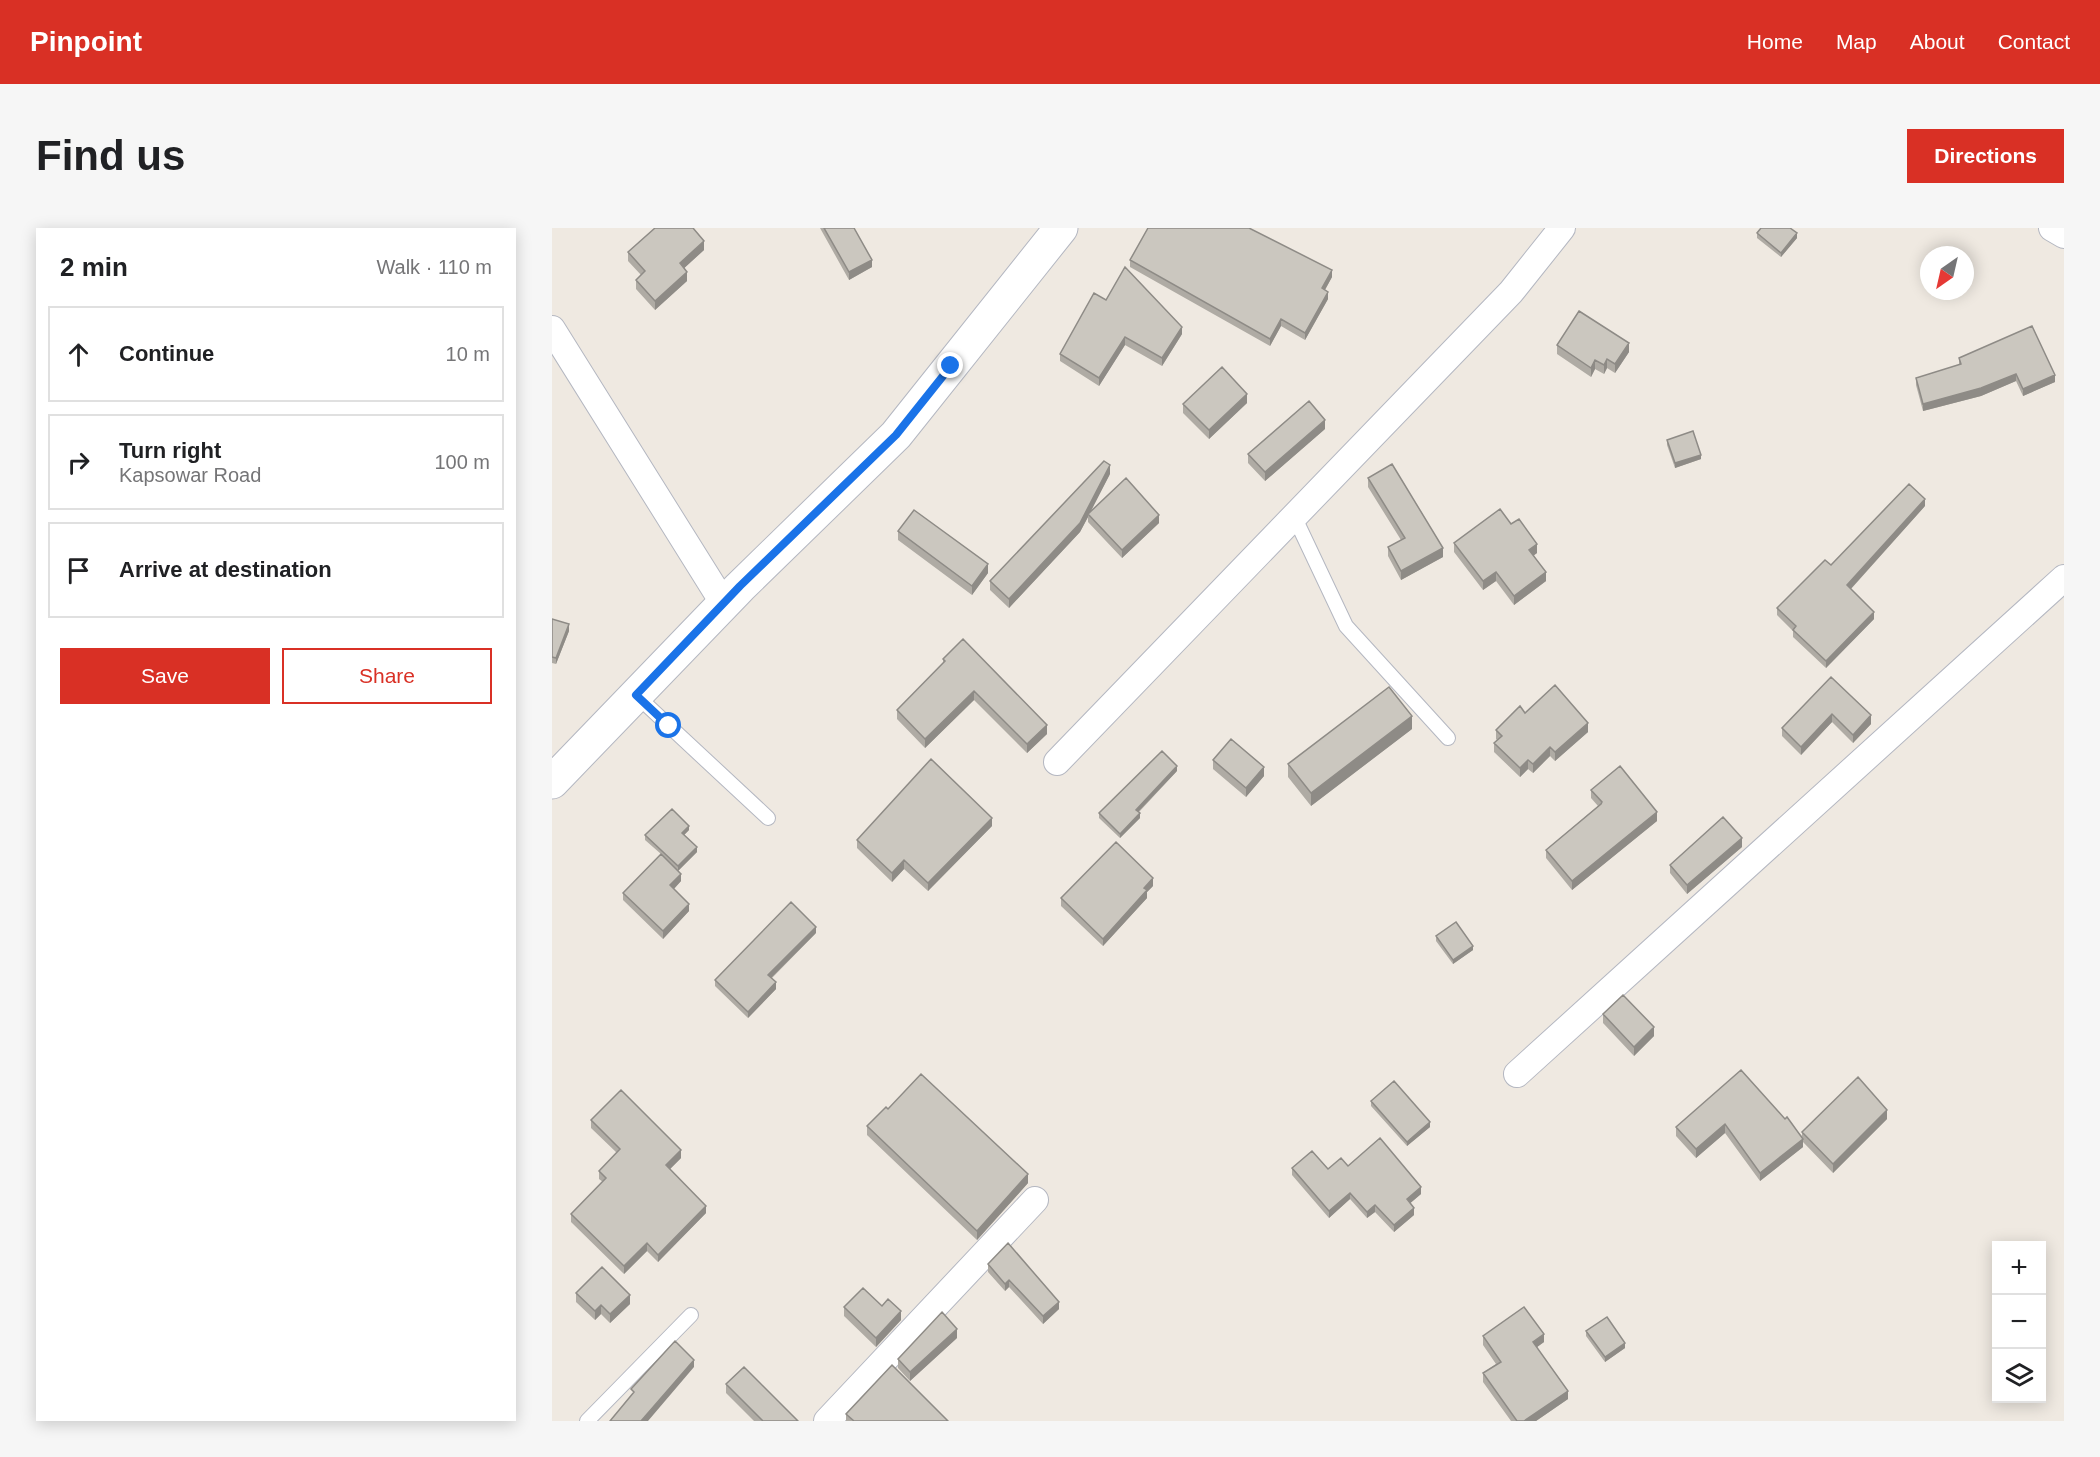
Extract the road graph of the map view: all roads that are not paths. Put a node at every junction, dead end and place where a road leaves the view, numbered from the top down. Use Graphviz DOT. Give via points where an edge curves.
graph roads {
  1 [pos="1061,228"];
  2 [pos="1562,228"];
  3 [pos="2052,228"];
  4 [pos="2064,235"];
  5 [pos="552,329"];
  6 [pos="1294,516"];
  7 [pos="2064,578"];
  8 [pos="724,604"];
  9 [pos="636,695"];
  10 [pos="1448,738"];
  11 [pos="1057,762"];
  12 [pos="552,782"];
  13 [pos="768,819"];
  14 [pos="1517,1074"];
  15 [pos="1035,1200"];
  16 [pos="691,1316"];
  17 [pos="587,1421"];
  18 [pos="827,1421"];
  1 -- 8 [label="main road" via="896,435"];
  2 -- 6 [label="street" via="1511,292"];
  3 -- 4 [label="street"];
  5 -- 8 [label="street"];
  6 -- 10 [label="lane" via="1346,626"];
  6 -- 11 [label="street"];
  7 -- 14 [label="street"];
  8 -- 9 [label="main road"];
  9 -- 12 [label="main road"];
  9 -- 13 [label="lane"];
  15 -- 18 [label="street"];
  16 -- 17 [label="lane"];
}
